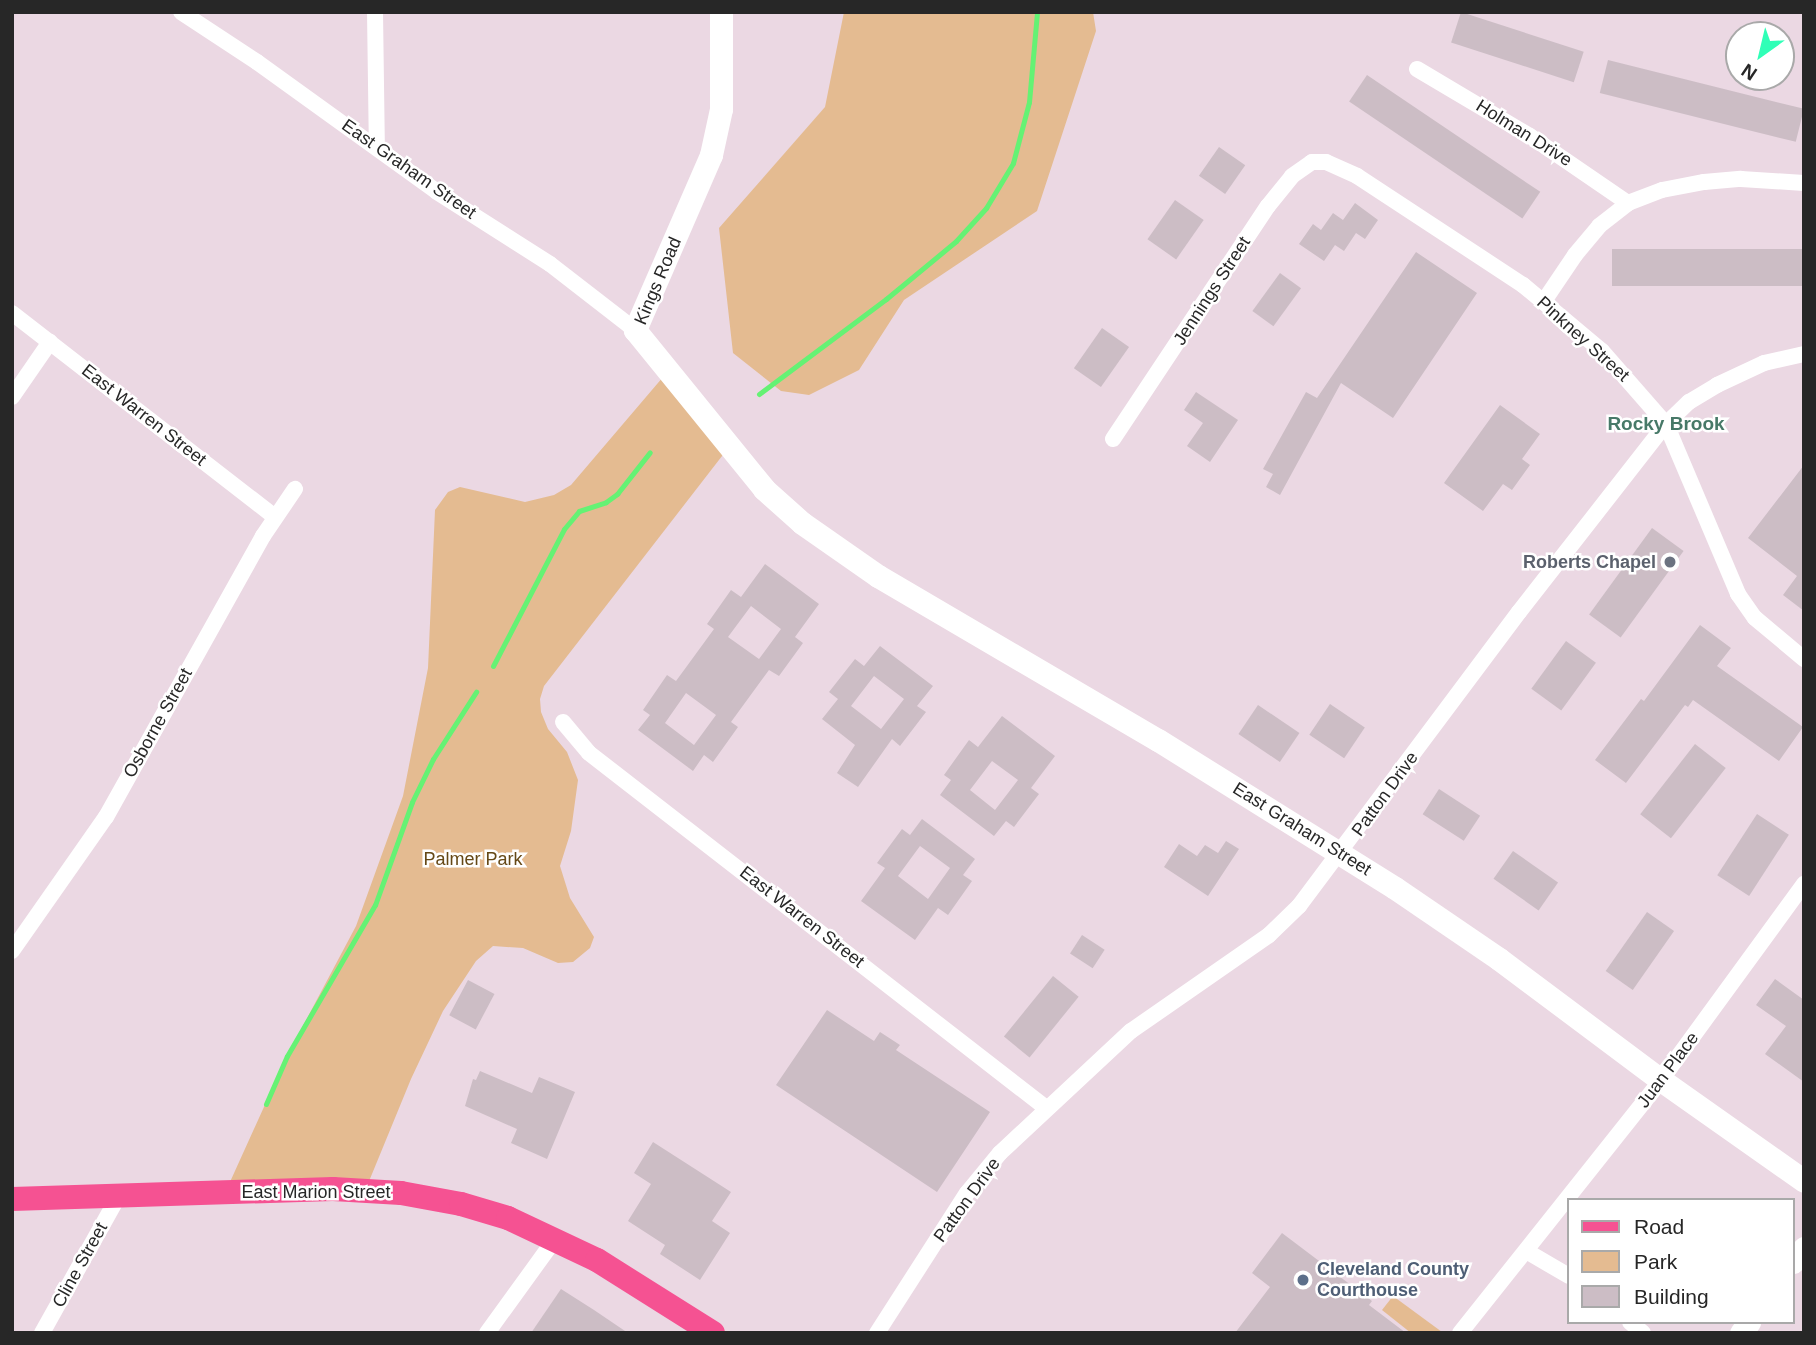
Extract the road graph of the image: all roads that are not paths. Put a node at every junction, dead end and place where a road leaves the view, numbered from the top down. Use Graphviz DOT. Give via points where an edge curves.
graph roads {
  1 [pos="181,12"];
  2 [pos="374,12"];
  3 [pos="721,12"];
  4 [pos="1417,69"];
  5 [pos="377,148"];
  6 [pos="1326,162"];
  7 [pos="1804,183"];
  8 [pos="1628,203"];
  9 [pos="1544,302"];
  10 [pos="12,313"];
  11 [pos="635,330"];
  12 [pos="50,342"];
  13 [pos="1804,354"];
  14 [pos="12,397"];
  15 [pos="1666,424"];
  16 [pos="1114,439"];
  17 [pos="295,489"];
  18 [pos="781,506"];
  19 [pos="275,517"];
  20 [pos="1804,659"];
  21 [pos="563,722"];
  22 [pos="1341,854"];
  23 [pos="1804,884"];
  24 [pos="12,951"];
  25 [pos="1661,1080"];
  26 [pos="1046,1108"];
  27 [pos="1804,1181"];
  28 [pos="118,1197"];
  29 [pos="12,1199"];
  30 [pos="555,1239"];
  31 [pos="1526,1251"];
  32 [pos="1568,1275"];
  33 [pos="884,1330"];
  34 [pos="42,1333"];
  35 [pos="487,1333"];
  36 [pos="713,1333"];
  37 [pos="1460,1333"];
  1 -- 5 [label="street, East Graham Street"];
  2 -- 5 [label="street"];
  3 -- 11 [label="street, Kings Road" via="721,109 710,155"];
  4 -- 8 [label="street, Holman Drive" via="1530,136"];
  5 -- 11 [label="street, East Graham Street" via="550,264"];
  6 -- 9 [label="street, Pinkney Street" via="1357,176"];
  6 -- 16 [label="street, Jennings Street" via="1312,162 1292,176 1268,206"];
  7 -- 8 [label="street" via="1741,179 1704,183 1662,190"];
  8 -- 9 [label="street" via="1575,255"];
  9 -- 15 [label="street, Pinkney Street" via="1602,351"];
  10 -- 12 [label="street, East Warren Street"];
  11 -- 18 [label="street, Kings Road"];
  12 -- 14 [label="street"];
  12 -- 19 [label="street, East Warren Street"];
  13 -- 15 [label="street, Patton Drive" via="1764,363 1717,385 1689,402"];
  15 -- 20 [label="street, Pinkney Street" via="1738,594 1755,618"];
  15 -- 22 [label="street, Patton Drive" via="1519,612"];
  17 -- 19 [label="street, Osborne Street"];
  18 -- 22 [label="street, East Graham Street" via="878,576 1158,740"];
  19 -- 24 [label="street, Osborne Street" via="106,817"];
  21 -- 26 [label="street, East Warren Street" via="589,753"];
  22 -- 25 [label="street, East Graham Street" via="1499,959"];
  22 -- 26 [label="street, Patton Drive" via="1269,935 1131,1031"];
  23 -- 25 [label="street, Juan Place"];
  25 -- 27 [label="street, East Graham Street"];
  25 -- 31 [label="street, Juan Place"];
  26 -- 33 [label="street, Patton Drive" via="967,1193"];
  28 -- 29 [label="main road, East Marion Street"];
  28 -- 30 [label="main road, East Marion Street" via="333,1189 401,1193 508,1218"];
  28 -- 34 [label="street, Cline Street"];
  30 -- 35 [label="street"];
  30 -- 36 [label="main road, East Marion Street"];
  31 -- 32 [label="street"];
  31 -- 37 [label="street, Juan Place"];
}
